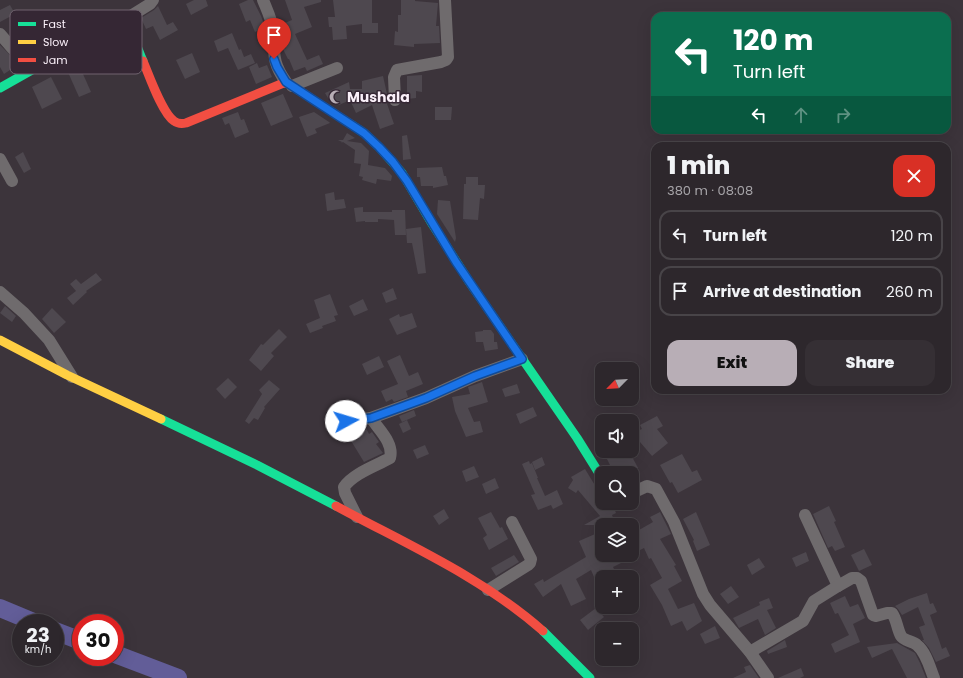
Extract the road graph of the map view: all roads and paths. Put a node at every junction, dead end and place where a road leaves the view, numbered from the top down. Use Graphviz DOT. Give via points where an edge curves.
graph roads {
  1 [pos="153,0"];
  2 [pos="263,0"];
  3 [pos="445,0"];
  4 [pos="140,10"];
  5 [pos="0,34"];
  6 [pos="10,46"];
  7 [pos="142,59"];
  8 [pos="337,68"];
  9 [pos="24,74"];
  10 [pos="289,84"];
  11 [pos="0,88"];
  12 [pos="395,100"];
  13 [pos="0,159"];
  14 [pos="12,181"];
  15 [pos="0,292"];
  16 [pos="0,340"];
  17 [pos="522,359"];
  18 [pos="72,377"];
  19 [pos="371,418"];
  20 [pos="346,421"];
  21 [pos="595,467"];
  22 [pos="639,490"];
  23 [pos="805,515"];
  24 [pos="357,517"];
  25 [pos="512,522"];
  26 [pos="838,586"];
  27 [pos="488,590"];
  28 [pos="750,652"];
  29 [pos="590,678"];
  30 [pos="768,678"];
  31 [pos="934,678"];
  1 -- 4 [label="street"];
  2 -- 10 [label="street" via="273,29 274,59"];
  3 -- 12 [label="street" via="448,57 441,62 397,70 394,77"];
  5 -- 6 [label="street"];
  7 -- 10 [label="street" via="165,111 178,124"];
  8 -- 10 [label="street"];
  9 -- 11 [label="street"];
  10 -- 17 [label="street" via="364,133 393,162 456,262"];
  13 -- 14 [label="street"];
  15 -- 18 [label="street" via="49,340"];
  16 -- 18 [label="street"];
  17 -- 19 [label="street"];
  17 -- 21 [label="street"];
  18 -- 24 [label="street" via="231,452"];
  19 -- 20 [label="street"];
  19 -- 24 [label="street" via="391,446 392,452 390,458 358,475 344,487"];
  22 -- 28 [label="street" via="647,486 656,489 674,522 703,594"];
  23 -- 26 [label="street"];
  24 -- 27 [label="street"];
  25 -- 27 [label="street" via="531,559 530,563"];
  26 -- 28 [label="street" via="814,600 803,621"];
  26 -- 31 [label="street" via="852,578 859,579 873,615 892,613 902,637 921,649"];
  27 -- 29 [label="street" via="539,628"];
  28 -- 30 [label="street"];
}
